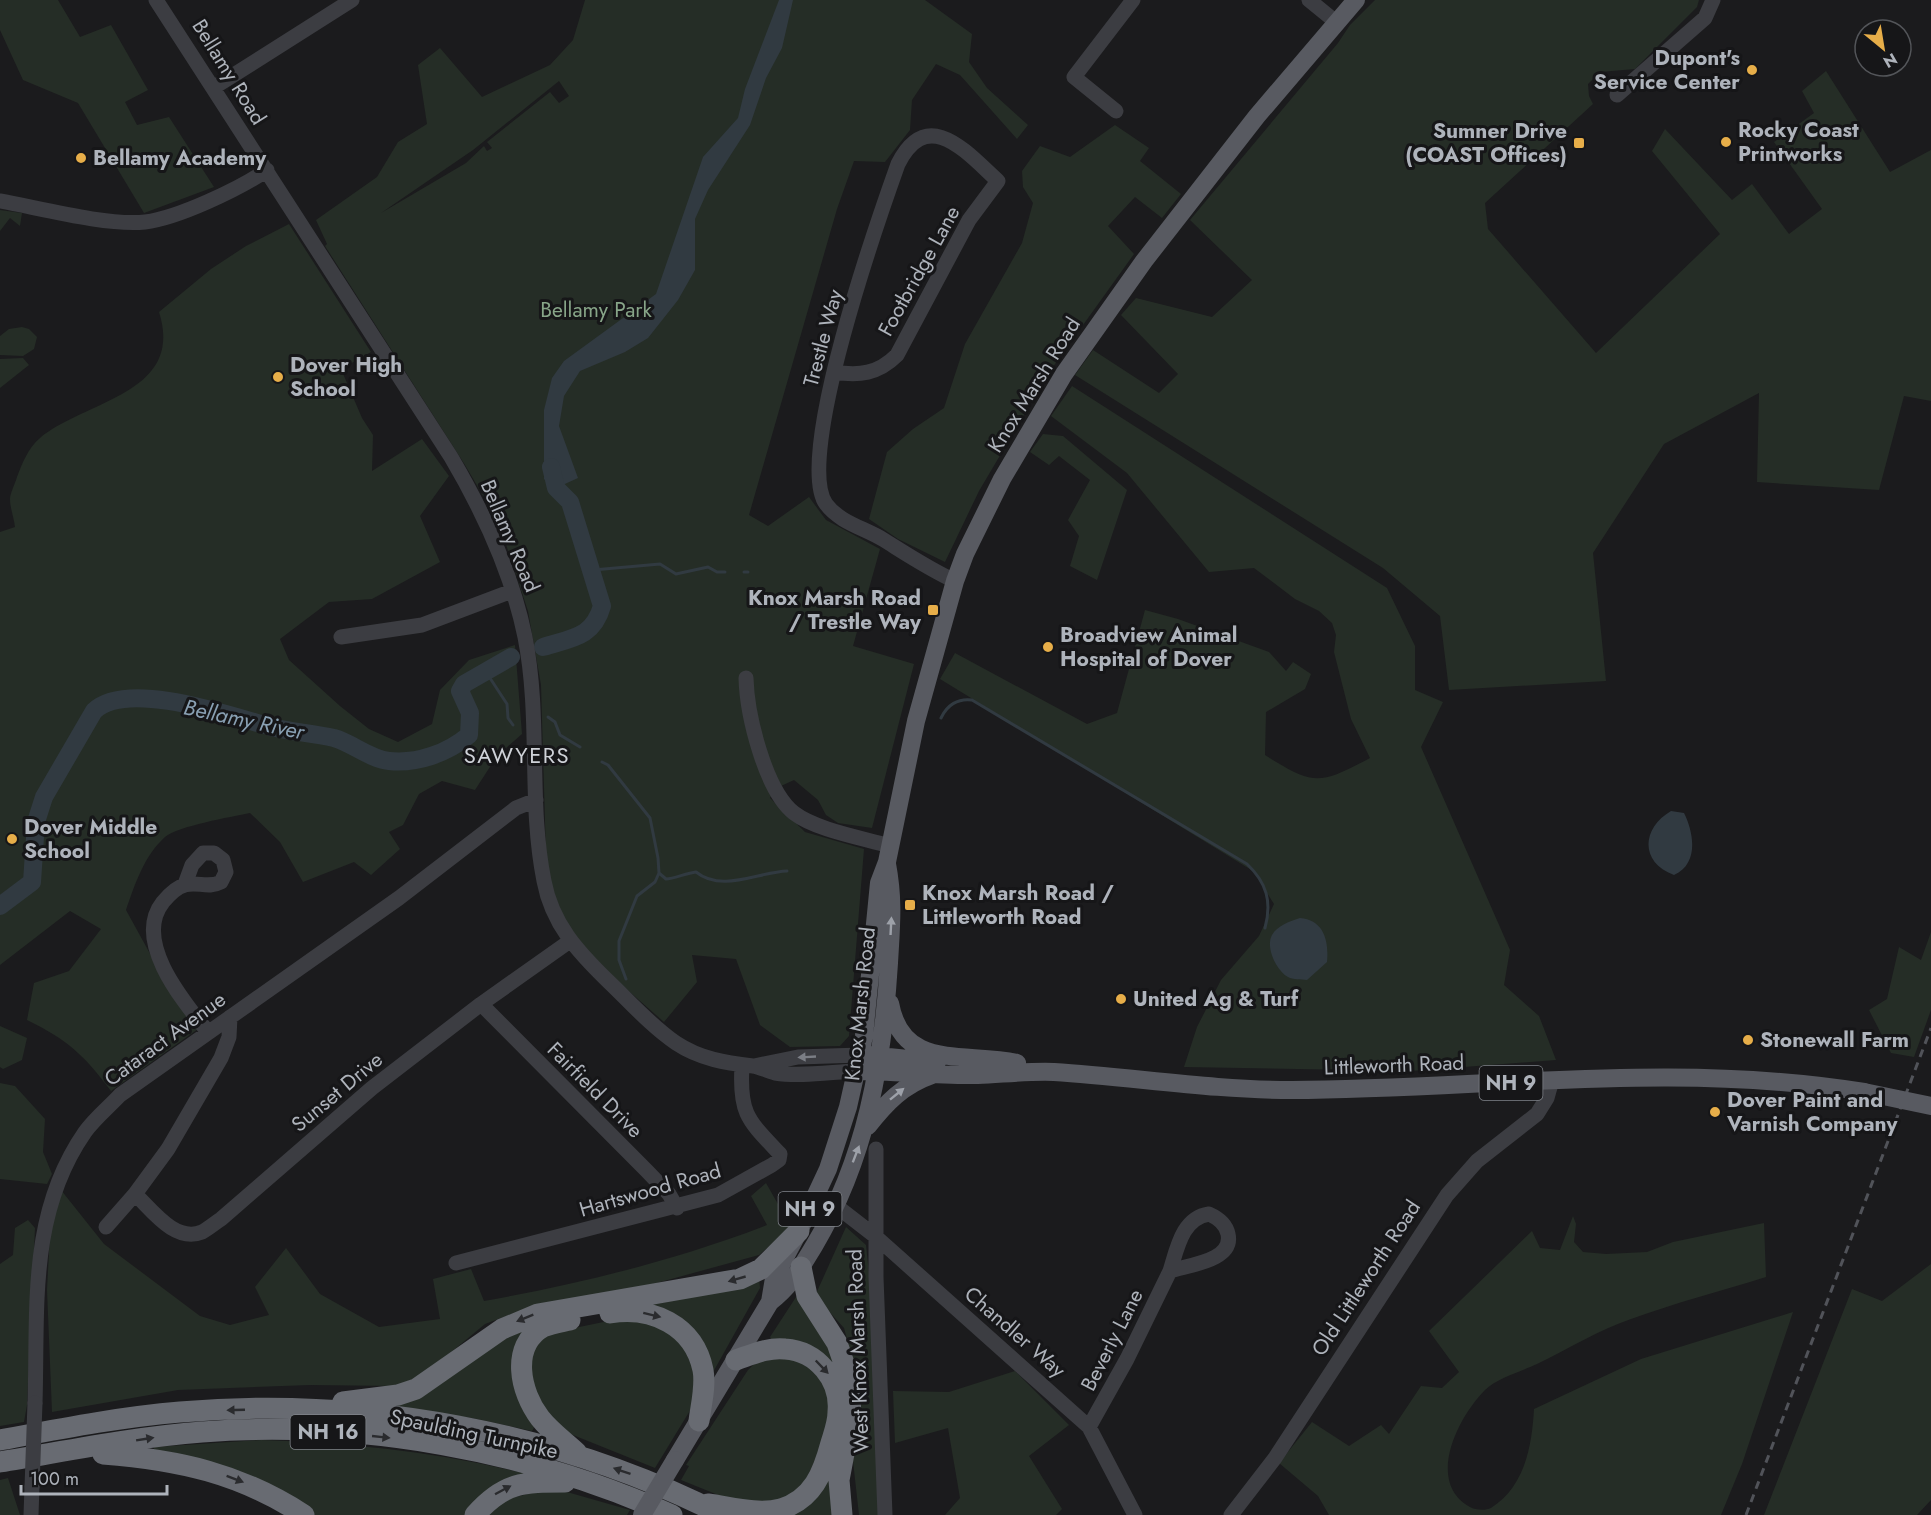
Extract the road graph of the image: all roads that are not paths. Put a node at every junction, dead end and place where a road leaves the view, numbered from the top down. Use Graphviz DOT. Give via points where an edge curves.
graph roads {
  1 [pos="156,0"];
  2 [pos="352,0"];
  3 [pos="1133,0"];
  4 [pos="1309,0"];
  5 [pos="1356,0"];
  6 [pos="1713,0"];
  7 [pos="1336,22"];
  8 [pos="213,88"];
  9 [pos="1617,95"];
  10 [pos="1116,111"];
  11 [pos="267,170"];
  12 [pos="998,181"];
  13 [pos="0,201"];
  14 [pos="834,372"];
  15 [pos="955,581"];
  16 [pos="512,591"];
  17 [pos="341,637"];
  18 [pos="746,678"];
  19 [pos="536,800"];
  20 [pos="888,854"];
  21 [pos="185,884"];
  22 [pos="570,941"];
  23 [pos="887,985"];
  24 [pos="481,1004"];
  25 [pos="230,1017"];
  26 [pos="208,1032"];
  27 [pos="859,1063"];
  28 [pos="879,1063"];
  29 [pos="748,1066"];
  30 [pos="1000,1072"];
  31 [pos="1053,1072"];
  32 [pos="939,1073"];
  33 [pos="1552,1080"];
  34 [pos="1931,1106"];
  35 [pos="865,1130"];
  36 [pos="876,1149"];
  37 [pos="135,1194"];
  38 [pos="835,1205"];
  39 [pos="677,1208"];
  40 [pos="106,1227"];
  41 [pos="800,1231"];
  42 [pos="875,1236"];
  43 [pos="456,1263"];
  44 [pos="801,1267"];
  45 [pos="1170,1271"];
  46 [pos="770,1302"];
  47 [pos="736,1360"];
  48 [pos="293,1409"];
  49 [pos="699,1421"];
  50 [pos="1089,1427"];
  51 [pos="0,1440"];
  52 [pos="66,1451"];
  53 [pos="582,1457"];
  54 [pos="0,1462"];
  55 [pos="586,1482"];
  56 [pos="695,1502"];
  57 [pos="31,1515"];
  58 [pos="304,1515"];
  59 [pos="475,1515"];
  60 [pos="642,1515"];
  61 [pos="672,1515"];
  62 [pos="722,1515"];
  63 [pos="842,1515"];
  64 [pos="885,1515"];
  65 [pos="1135,1515"];
  66 [pos="1231,1515"];
  1 -- 8 [label="street, Bellamy Road"];
  2 -- 8 [label="street"];
  3 -- 10 [label="street" via="1074,77"];
  4 -- 7 [label="street"];
  5 -- 7 [label="main road, Knox Marsh Road"];
  6 -- 9 [label="street" via="1705,18"];
  7 -- 15 [label="main road, Knox Marsh Road" via="1200,188 1064,375 1002,479"];
  8 -- 11 [label="street, Bellamy Road"];
  11 -- 13 [label="street" via="188,210 146,222 115,221"];
  11 -- 16 [label="street, Bellamy Road" via="469,488"];
  12 -- 14 [label="street, Footbridge Lane" via="969,220 897,355 870,373"];
  12 -- 14 [label="street, Trestle Way" via="950,140 927,136 910,144 894,174"];
  14 -- 15 [label="street, Trestle Way" via="819,471 820,493 844,519 913,561"];
  15 -- 20 [label="main road, Knox Marsh Road" via="916,721"];
  16 -- 17 [label="street" via="422,625"];
  16 -- 19 [label="street, Bellamy Road" via="525,638 533,701"];
  18 -- 20 [label="street" via="746,694 759,745 777,795 796,814"];
  19 -- 22 [label="street, Bellamy Road" via="540,861 548,900"];
  19 -- 25 [label="street, Cataract Avenue" via="516,808 399,898"];
  23 -- 20 [label="main road, Knox Marsh Road, one-way" via="893,895"];
  20 -- 27 [label="main road, Knox Marsh Road" via="879,883"];
  21 -- 26 [label="street" via="160,906 153,940 162,964"];
  22 -- 24 [label="street, Sunset Drive"];
  22 -- 29 [label="street, Bellamy Road" via="667,1037 708,1058"];
  23 -- 28 [label="main road, Knox Marsh Road"];
  23 -- 31 [label="main road" via="899,1030 919,1049"];
  24 -- 37 [label="street, Sunset Drive" via="372,1088 202,1232 177,1232"];
  24 -- 39 [label="street, Fairfield Drive" via="655,1179"];
  25 -- 26 [label="street, Cataract Avenue"];
  25 -- 37 [label="street" via="229,1036 221,1058 168,1149"];
  26 -- 57 [label="street, Cataract Avenue, bridge" via="120,1095 87,1130 60,1173 43,1230"];
  27 -- 28 [label="main road, Littleworth Road / NH 9"];
  27 -- 29 [label="street, Bellamy Road" via="798,1057"];
  27 -- 41 [label="main road, Knox Marsh Road / NH 9" via="839,1137"];
  28 -- 30 [label="main road, Littleworth Road / NH 9" via="978,1067"];
  28 -- 32 [label="main road, Littleworth Road / NH 9"];
  28 -- 35 [label="main road, Knox Marsh Road"];
  29 -- 39 [label="street, Hartswood Road" via="740,1093 746,1115 780,1154 779,1160 732,1190"];
  30 -- 31 [label="main road, Littleworth Road / NH 9"];
  30 -- 32 [label="main road, Littleworth Road / NH 9"];
  31 -- 33 [label="main road, Littleworth Road / NH 9" via="1288,1090"];
  35 -- 32 [label="main road, NH 9, one-way" via="899,1092"];
  33 -- 34 [label="main road, Littleworth Road / NH 9, bridge" via="1722,1076 1864,1092"];
  33 -- 66 [label="street, Old Littleworth Road" via="1537,1114 1477,1161 1447,1195 1275,1458"];
  38 -- 35 [label="main road, Knox Marsh Road / NH 9, one-way"];
  36 -- 42 [label="street, West Knox Marsh Road"];
  37 -- 40 [label="street"];
  38 -- 42 [label="street, Chandler Way"];
  38 -- 44 [label="main road, Knox Marsh Road / NH 9"];
  39 -- 43 [label="street, Hartswood Road"];
  41 -- 46 [label="main road, Knox Marsh Road / NH 9" via="774,1278"];
  41 -- 48 [label="highway, one-way" via="761,1269 740,1279 538,1314 502,1329 437,1377 407,1392"];
  42 -- 50 [label="street, Chandler Way"];
  42 -- 64 [label="street, West Knox Marsh Road"];
  44 -- 46 [label="main road, Knox Marsh Road / NH 9" via="788,1288"];
  44 -- 63 [label="highway" via="807,1296 837,1343 849,1378 851,1416 839,1480"];
  45 -- 50 [label="street, Beverly Lane"];
  46 -- 47 [label="main road, Knox Marsh Road / NH 9"];
  47 -- 49 [label="main road, Knox Marsh Road / NH 9"];
  47 -- 56 [label="highway, one-way" via="786,1349 803,1353 823,1367 839,1403 828,1454 811,1491 782,1508 755,1511"];
  48 -- 51 [label="highway, Spaulding Turnpike / NH 16, one-way" via="180,1412"];
  48 -- 53 [label="highway, Spaulding Turnpike / NH 16" via="436,1422"];
  53 -- 49 [label="highway, one-way" via="539,1417 523,1384 522,1355 527,1342 543,1327 554,1323 625,1311 662,1317 675,1325 692,1343 703,1371"];
  49 -- 60 [label="main road, Knox Marsh Road / NH 9, bridge"];
  50 -- 65 [label="street, Chandler Way"];
  52 -- 54 [label="highway, Spaulding Turnpike / NH 16"];
  52 -- 55 [label="highway, Spaulding Turnpike / NH 16, one-way" via="204,1432 348,1433 470,1450"];
  52 -- 58 [label="highway, one-way" via="154,1458 213,1470 266,1492"];
  56 -- 53 [label="highway, Spaulding Turnpike / NH 16, one-way"];
  59 -- 55 [label="highway, one-way" via="493,1496 516,1485"];
  55 -- 61 [label="highway, Spaulding Turnpike / NH 16"];
  56 -- 62 [label="highway, Spaulding Turnpike / NH 16"];
}
